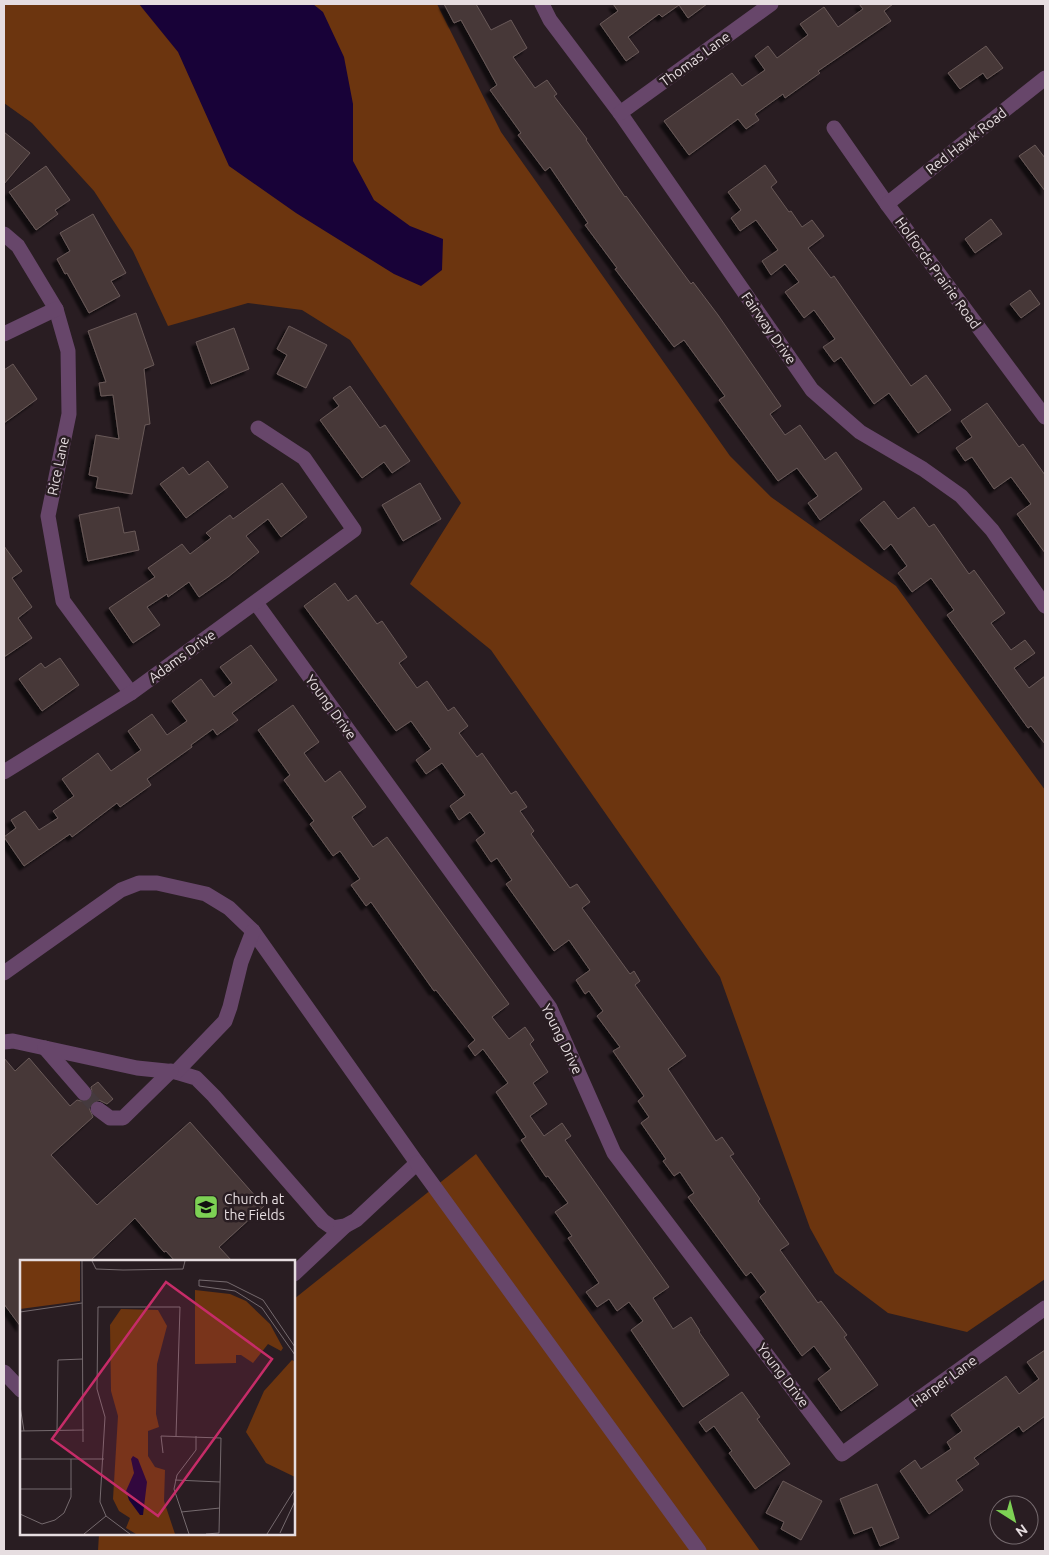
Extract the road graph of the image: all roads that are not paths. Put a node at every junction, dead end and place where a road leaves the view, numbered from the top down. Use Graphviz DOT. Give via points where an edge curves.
graph roads {
  1 [pos="542,4"];
  2 [pos="770,4"];
  3 [pos="1045,78"];
  4 [pos="620,113"];
  5 [pos="834,128"];
  6 [pos="887,204"];
  7 [pos="4,234"];
  8 [pos="56,309"];
  9 [pos="4,334"];
  10 [pos="1045,417"];
  11 [pos="258,428"];
  12 [pos="256,603"];
  13 [pos="1045,606"];
  14 [pos="131,693"];
  15 [pos="4,772"];
  16 [pos="253,931"];
  17 [pos="4,973"];
  18 [pos="4,1042"];
  19 [pos="45,1048"];
  20 [pos="173,1072"];
  21 [pos="84,1093"];
  22 [pos="98,1109"];
  23 [pos="418,1163"];
  24 [pos="345,1226"];
  25 [pos="295,1273"];
  26 [pos="1045,1308"];
  27 [pos="4,1372"];
  28 [pos="20,1389"];
  29 [pos="842,1454"];
  30 [pos="699,1551"];
  1 -- 4 [label="street, Fairway Drive" via="550,20"];
  2 -- 4 [label="street, Thomas Lane"];
  3 -- 6 [label="street, Red Hawk Road"];
  4 -- 13 [label="street, Fairway Drive" via="812,390 860,432 961,496 992,530"];
  5 -- 6 [label="street, Holfords Prairie Road"];
  6 -- 10 [label="street, Holfords Prairie Road"];
  7 -- 8 [label="street, Rice Lane" via="18,246"];
  8 -- 9 [label="street"];
  8 -- 14 [label="street, Rice Lane" via="68,352 69,414 48,516 63,601"];
  11 -- 12 [label="street, Adams Drive" via="304,458 354,530"];
  12 -- 14 [label="street, Adams Drive"];
  12 -- 29 [label="street, Young Drive" via="550,1008 614,1153"];
  14 -- 15 [label="street, Adams Drive"];
  16 -- 17 [label="street" via="229,908 206,894 157,882 139,883 121,890"];
  16 -- 20 [label="street" via="225,1021"];
  16 -- 23 [label="street"];
  18 -- 19 [label="street"];
  19 -- 20 [label="street" via="137,1068"];
  19 -- 21 [label="street"];
  20 -- 22 [label="street" via="123,1118 110,1118"];
  20 -- 24 [label="street" via="196,1078 323,1221 333,1228"];
  23 -- 24 [label="street" via="356,1220"];
  23 -- 30 [label="street"];
  24 -- 25 [label="street"];
  26 -- 29 [label="street, Harper Lane"];
  27 -- 28 [label="street"];
}
